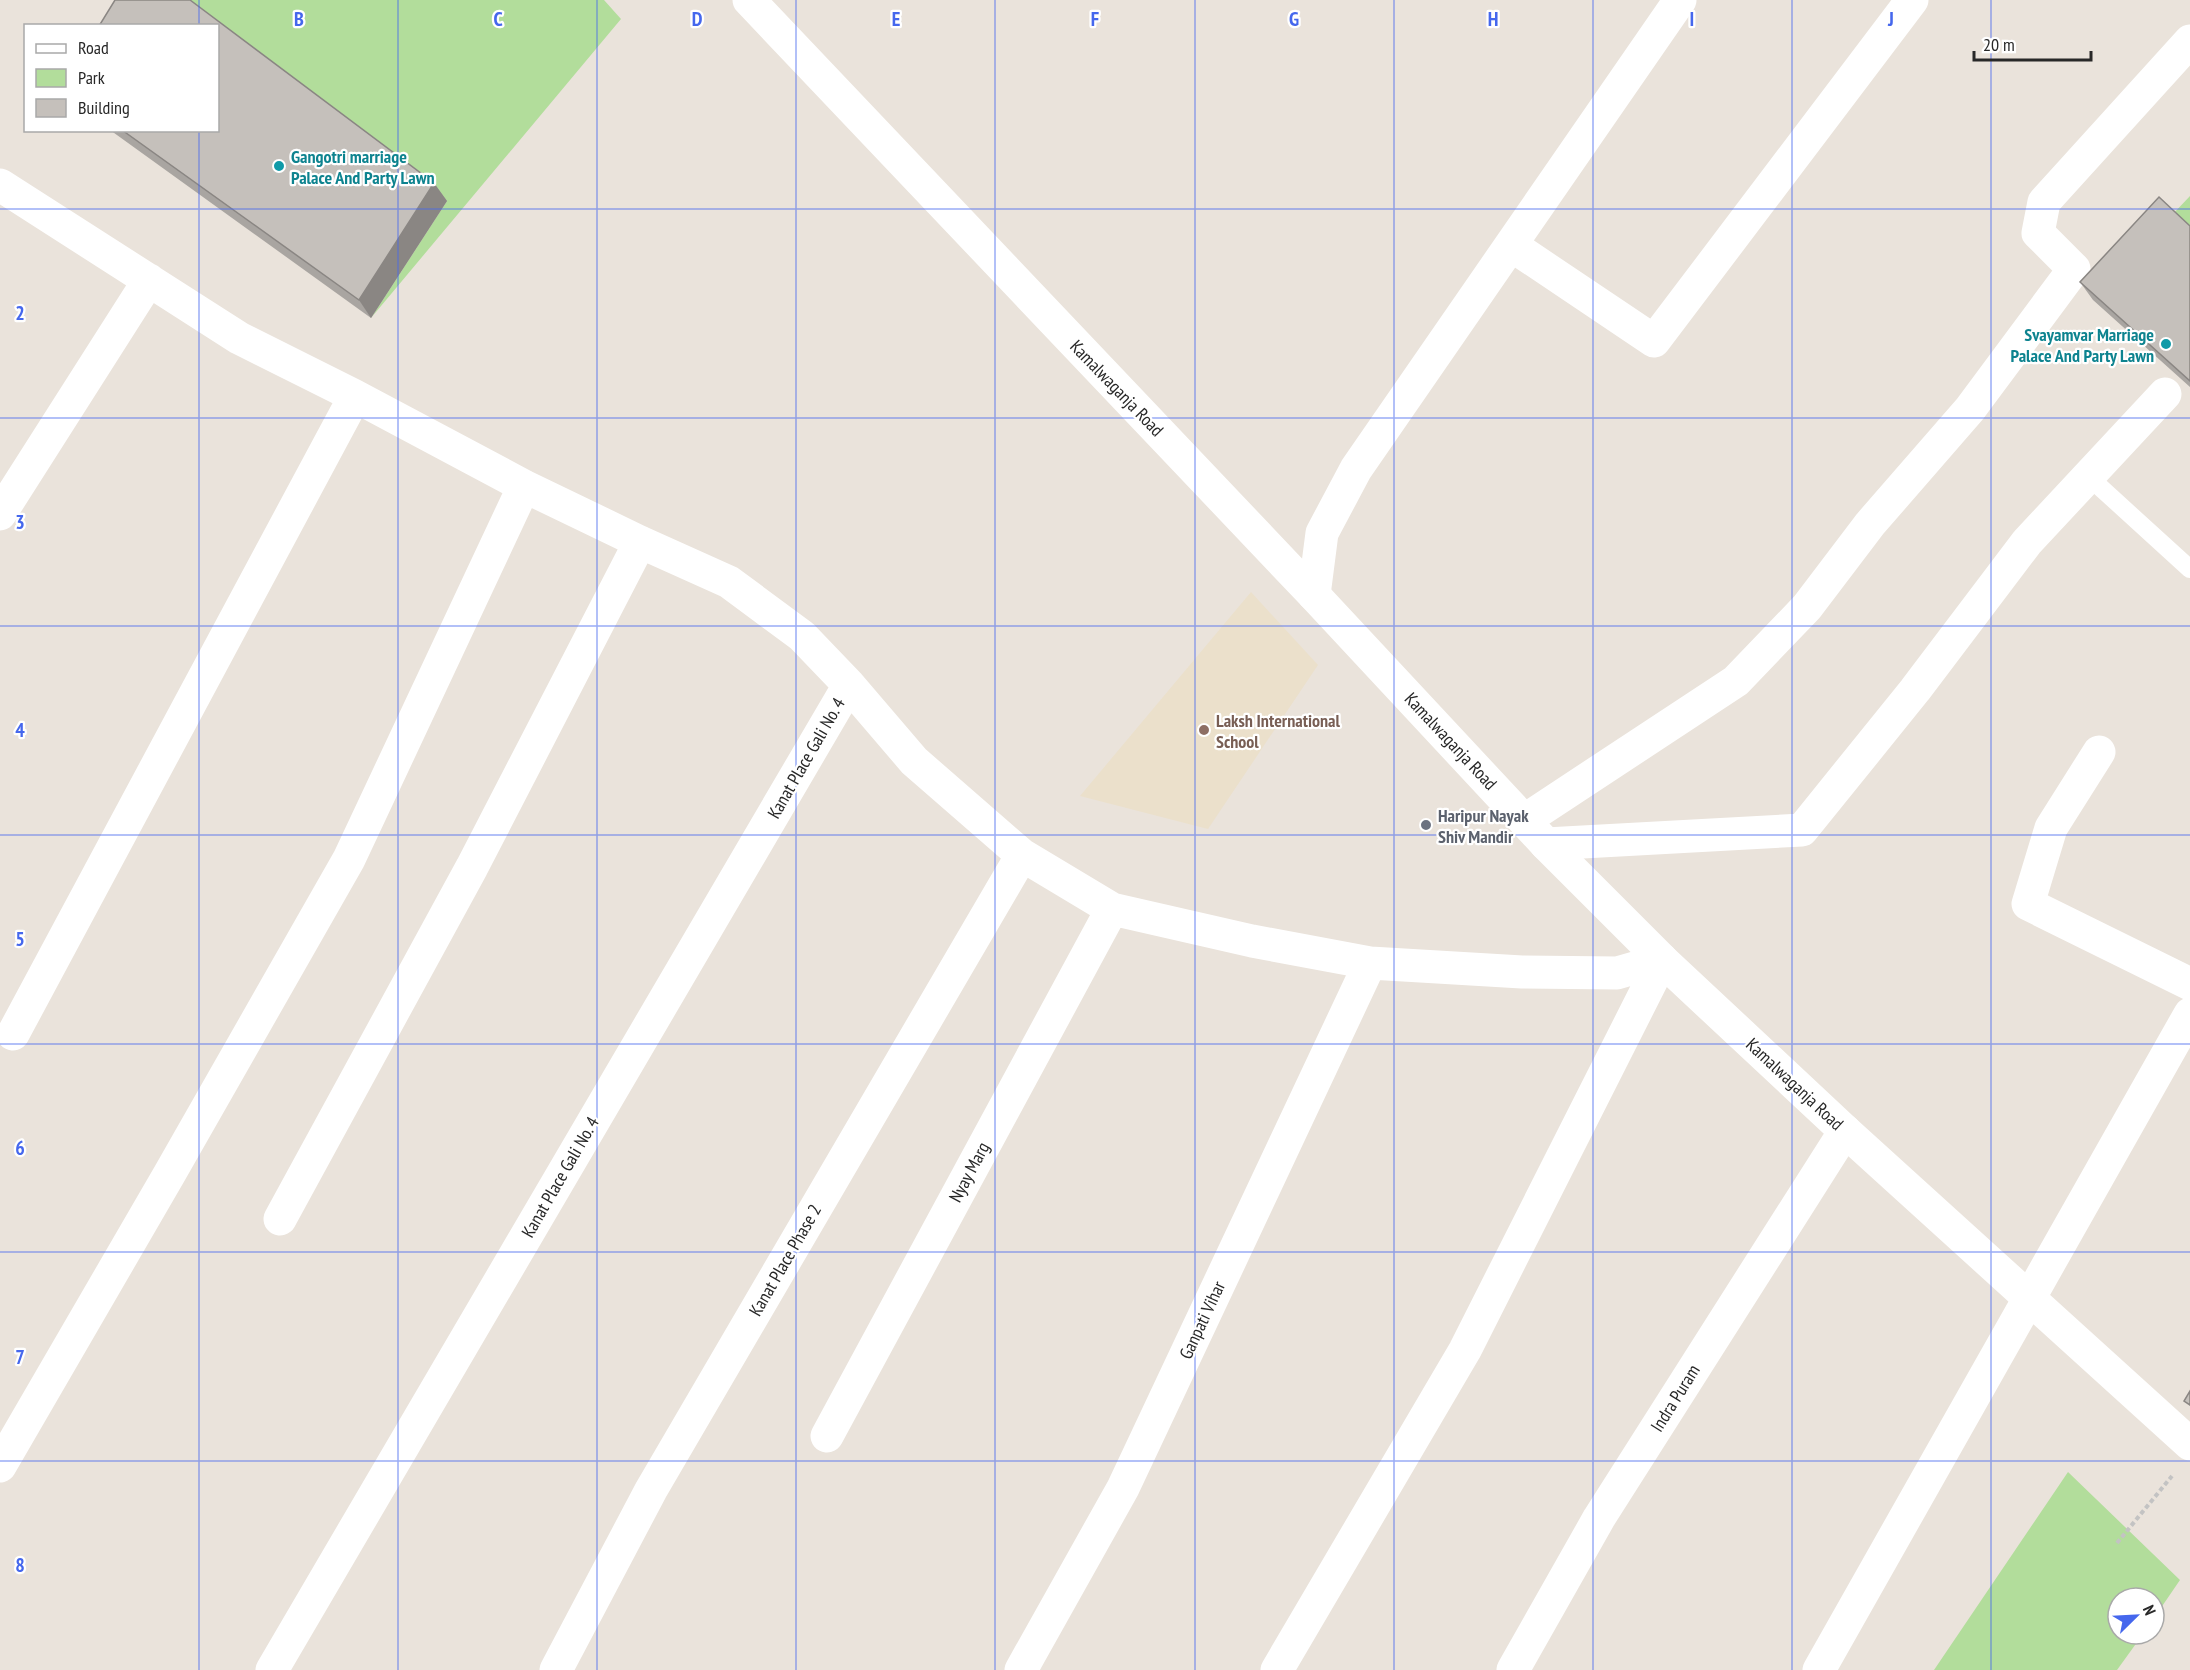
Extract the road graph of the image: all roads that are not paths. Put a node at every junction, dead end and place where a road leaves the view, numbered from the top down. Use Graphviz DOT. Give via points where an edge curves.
graph roads {
  1 [pos="749,0"];
  2 [pos="1680,0"];
  3 [pos="1912,0"];
  4 [pos="2190,41"];
  5 [pos="0,185"];
  6 [pos="1511,245"];
  7 [pos="149,280"];
  8 [pos="2165,393"];
  9 [pos="356,396"];
  10 [pos="2089,477"];
  11 [pos="524,486"];
  12 [pos="0,514"];
  13 [pos="640,542"];
  14 [pos="2190,569"];
  15 [pos="1314,595"];
  16 [pos="849,685"];
  17 [pos="2099,752"];
  18 [pos="1536,832"];
  19 [pos="1022,855"];
  20 [pos="1112,909"];
  21 [pos="1662,960"];
  22 [pos="1370,963"];
  23 [pos="2190,984"];
  24 [pos="2190,1014"];
  25 [pos="13,1034"];
  26 [pos="1845,1131"];
  27 [pos="280,1219"];
  28 [pos="2030,1299"];
  29 [pos="827,1436"];
  30 [pos="2183,1458"];
  31 [pos="0,1466"];
  32 [pos="272,1670"];
  33 [pos="556,1670"];
  34 [pos="1021,1670"];
  35 [pos="1277,1670"];
  36 [pos="1513,1670"];
  37 [pos="1819,1670"];
  1 -- 15 [label="street, Kamalwaganja Road"];
  2 -- 6 [label="street"];
  3 -- 6 [label="street" via="1654,341"];
  4 -- 18 [label="street" via="2044,202 2038,233 2074,269 1970,409 1870,524 1807,608 1736,681"];
  5 -- 7 [label="street"];
  6 -- 15 [label="street" via="1356,469 1322,532"];
  7 -- 9 [label="street" via="239,338"];
  7 -- 12 [label="street"];
  8 -- 10 [label="street"];
  9 -- 11 [label="street"];
  9 -- 25 [label="street"];
  10 -- 14 [label="lane"];
  10 -- 18 [label="street" via="2027,542 1802,830"];
  11 -- 13 [label="street"];
  11 -- 31 [label="street" via="349,859"];
  13 -- 16 [label="street" via="729,582 802,636"];
  13 -- 27 [label="street" via="472,867"];
  15 -- 18 [label="street, Kamalwaganja Road"];
  16 -- 19 [label="street" via="914,761"];
  16 -- 32 [label="street, Kanat Place Gali No. 4"];
  17 -- 23 [label="street" via="2051,828 2028,904"];
  18 -- 21 [label="street, Kamalwaganja Road"];
  19 -- 20 [label="street"];
  19 -- 33 [label="street, Kanat Place Phase 2" via="651,1490"];
  20 -- 22 [label="street"];
  20 -- 29 [label="street, Nyay Marg"];
  21 -- 22 [label="street" via="1617,973"];
  21 -- 26 [label="street, Kamalwaganja Road"];
  21 -- 35 [label="street" via="1465,1350"];
  22 -- 34 [label="street, Ganpati Vihar" via="1124,1488"];
  24 -- 28 [label="street"];
  26 -- 28 [label="street, Kamalwaganja Road"];
  26 -- 36 [label="street, Indra Puram" via="1599,1518"];
  28 -- 30 [label="street, Kamalwaganja Road"];
  28 -- 37 [label="street"];
}
